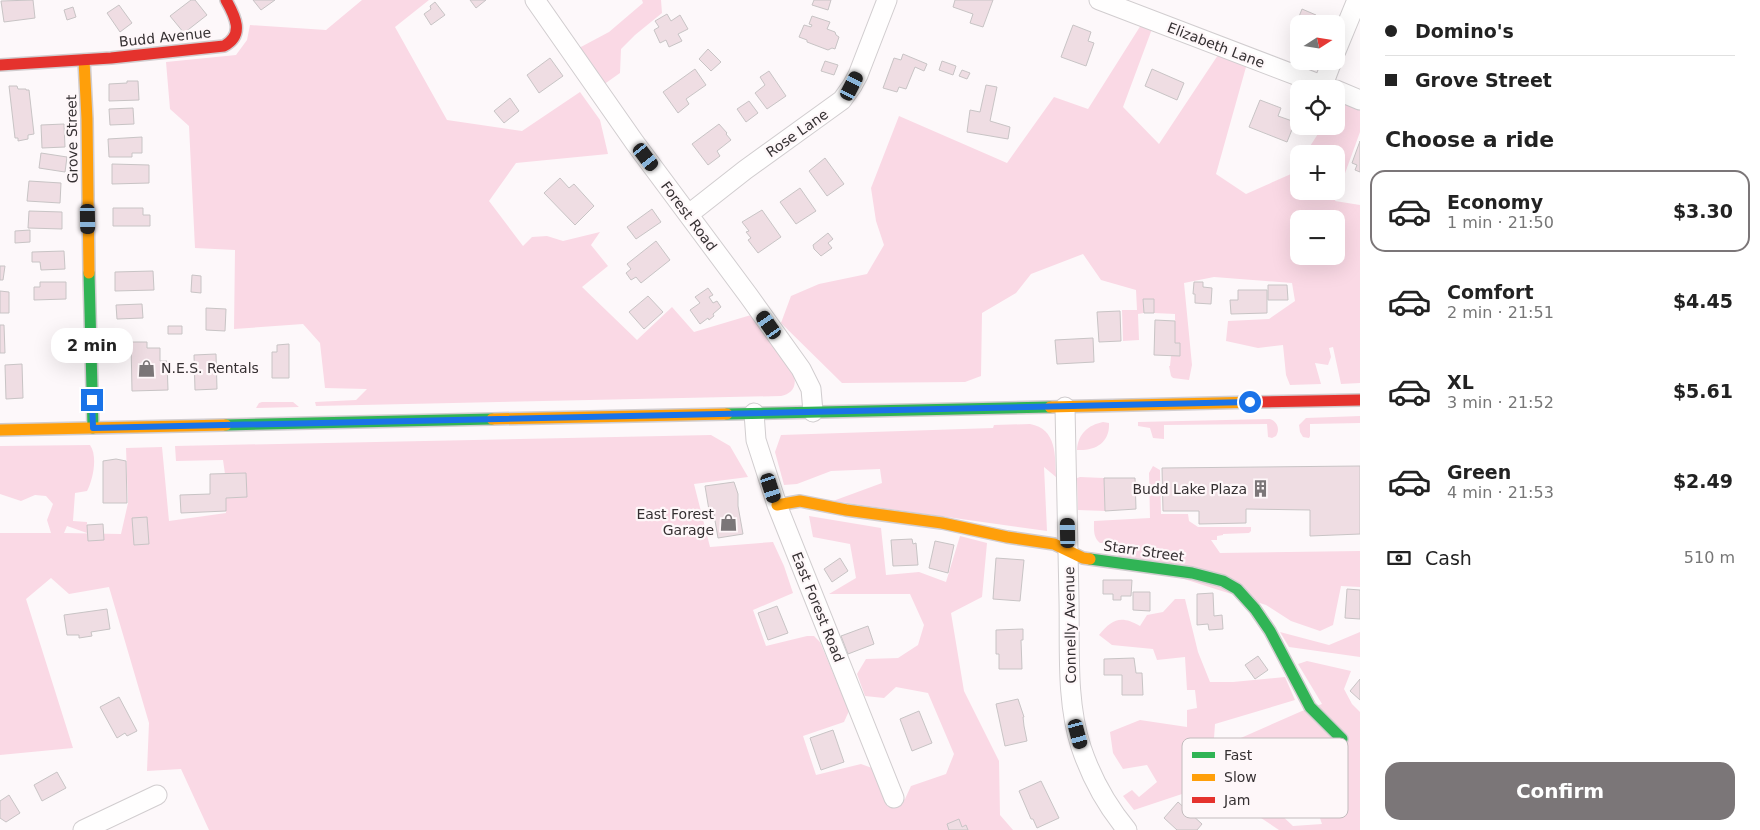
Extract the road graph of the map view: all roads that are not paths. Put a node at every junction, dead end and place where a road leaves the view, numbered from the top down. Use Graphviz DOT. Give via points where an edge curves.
graph roads {
  1 [pos="226,0"];
  2 [pos="535,0"];
  3 [pos="887,0"];
  4 [pos="1100,0"];
  5 [pos="1357,0"];
  6 [pos="1345,29"];
  7 [pos="84,60"];
  8 [pos="0,65"];
  9 [pos="1309,80"];
  10 [pos="1345,94"];
  11 [pos="1360,100"];
  12 [pos="689,214"];
  13 [pos="1360,400"];
  14 [pos="1065,407"];
  15 [pos="814,412"];
  16 [pos="754,413"];
  17 [pos="93,428"];
  18 [pos="0,430"];
  19 [pos="776,504"];
  20 [pos="1068,551"];
  21 [pos="1341,738"];
  22 [pos="157,795"];
  23 [pos="894,798"];
  24 [pos="83,830"];
  25 [pos="1126,830"];
  1 -- 7 [label="main road, Budd Avenue" via="237,28 228,45"];
  2 -- 12 [label="street, Forest Road"];
  3 -- 12 [label="street, Rose Lane" via="858,75 842,100"];
  4 -- 9 [label="street, Elizabeth Lane"];
  5 -- 6 [label="street"];
  7 -- 8 [label="main road"];
  7 -- 17 [label="main road, Grove Street"];
  10 -- 11 [label="street, Elizabeth Lane"];
  12 -- 15 [label="street, Forest Road" via="801,369 811,389"];
  13 -- 14 [label="main road"];
  14 -- 15 [label="main road"];
  14 -- 20 [label="street, Connelly Avenue"];
  15 -- 16 [label="main road"];
  16 -- 17 [label="main road"];
  16 -- 19 [label="street, East Forest Road" via="756,440"];
  17 -- 18 [label="main road"];
  19 -- 20 [label="main road, Starr Street" via="800,501 942,523 1054,544"];
  19 -- 23 [label="street, East Forest Road"];
  20 -- 21 [label="main road, Starr Street" via="1083,558 1203,576 1233,586 1266,624 1310,707"];
  20 -- 25 [label="street, Connelly Avenue" via="1071,688 1078,734 1099,788"];
  22 -- 24 [label="street"];
}
